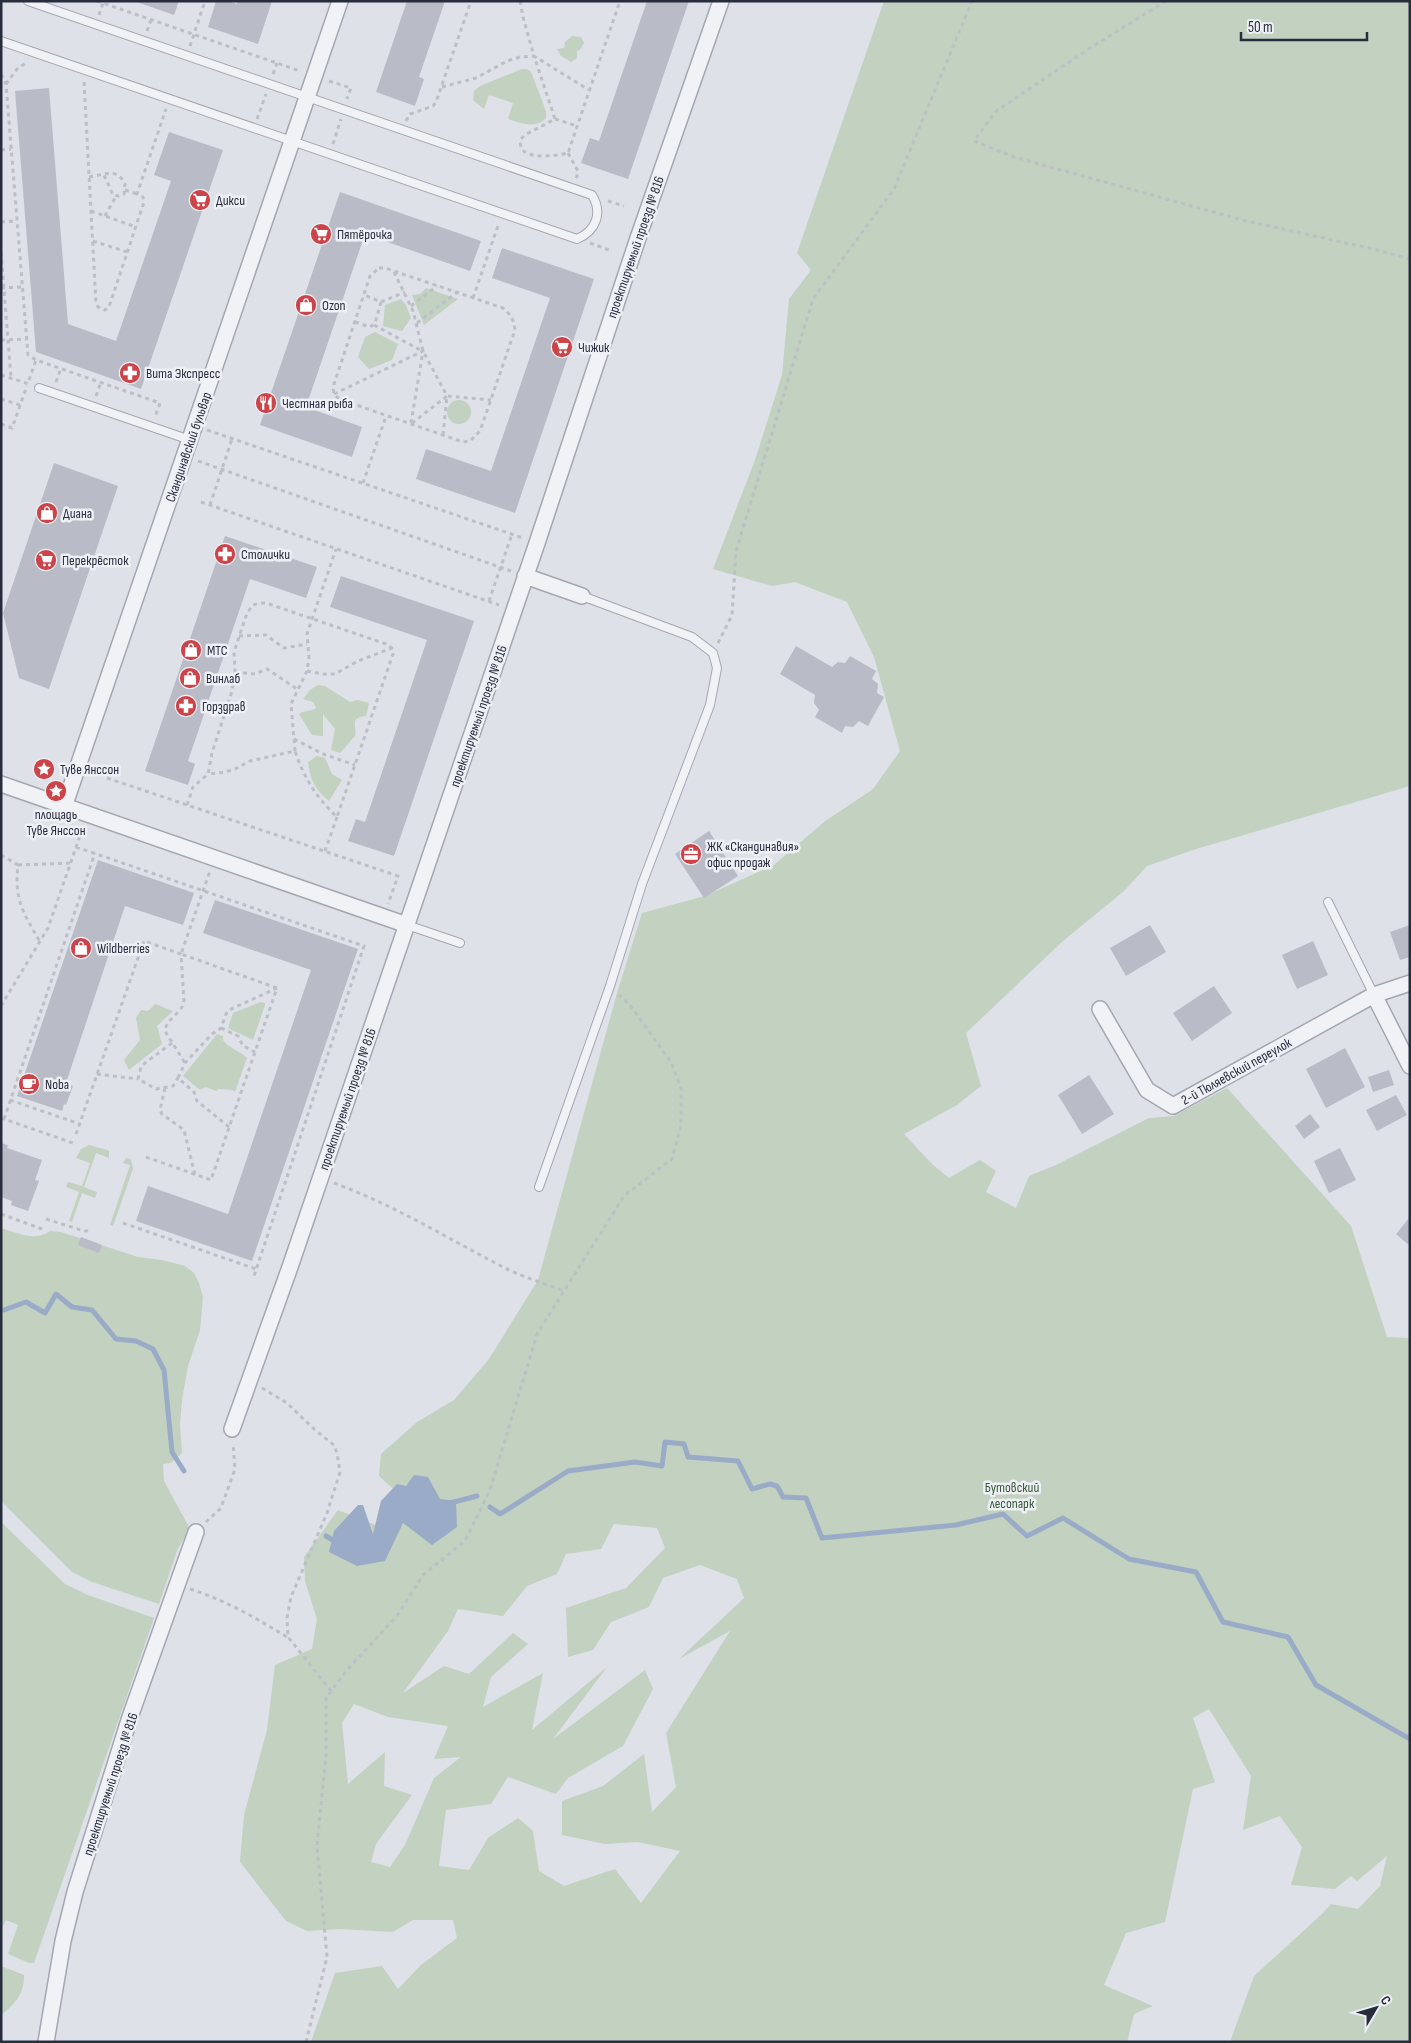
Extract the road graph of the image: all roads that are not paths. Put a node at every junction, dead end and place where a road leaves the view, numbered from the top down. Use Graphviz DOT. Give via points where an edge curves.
graph roads {
  1 [pos="28,1"];
  2 [pos="340,1"];
  3 [pos="721,1"];
  4 [pos="1,41"];
  5 [pos="307,97"];
  6 [pos="292,141"];
  7 [pos="39,388"];
  8 [pos="192,433"];
  9 [pos="525,576"];
  10 [pos="582,596"];
  11 [pos="1,784"];
  12 [pos="64,807"];
  13 [pos="1328,902"];
  14 [pos="406,925"];
  15 [pos="460,943"];
  16 [pos="1410,983"];
  17 [pos="1374,995"];
  18 [pos="1100,1009"];
  19 [pos="1410,1066"];
  20 [pos="539,1187"];
  21 [pos="232,1430"];
  22 [pos="196,1532"];
  23 [pos="46,2042"];
  1 -- 5 [label="lane"];
  2 -- 5 [label="street, Скандинавский бульвар"];
  3 -- 9 [label="street, проектируемый проезд № 816"];
  4 -- 6 [label="lane"];
  5 -- 6 [label="street, Скандинавский бульвар"];
  5 -- 6 [label="lane" via="592,195 598,209 597,219 586,236 577,239"];
  6 -- 8 [label="street, Скандинавский бульвар"];
  7 -- 8 [label="lane"];
  8 -- 12 [label="street, Скандинавский бульвар"];
  9 -- 10 [label="street"];
  9 -- 14 [label="street, проектируемый проезд № 816"];
  10 -- 20 [label="lane" via="692,637 713,653 717,668 710,706 642,884 610,986"];
  11 -- 12 [label="street"];
  12 -- 14 [label="street"];
  13 -- 17 [label="lane"];
  14 -- 15 [label="lane"];
  14 -- 21 [label="street, проектируемый проезд № 816"];
  16 -- 17 [label="street, 2-й Тюляевский переулок"];
  17 -- 18 [label="street, 2-й Тюляевский переулок" via="1173,1106 1147,1090"];
  17 -- 19 [label="street"];
  22 -- 23 [label="street, проектируемый проезд № 816" via="130,1717 75,1892"];
}
